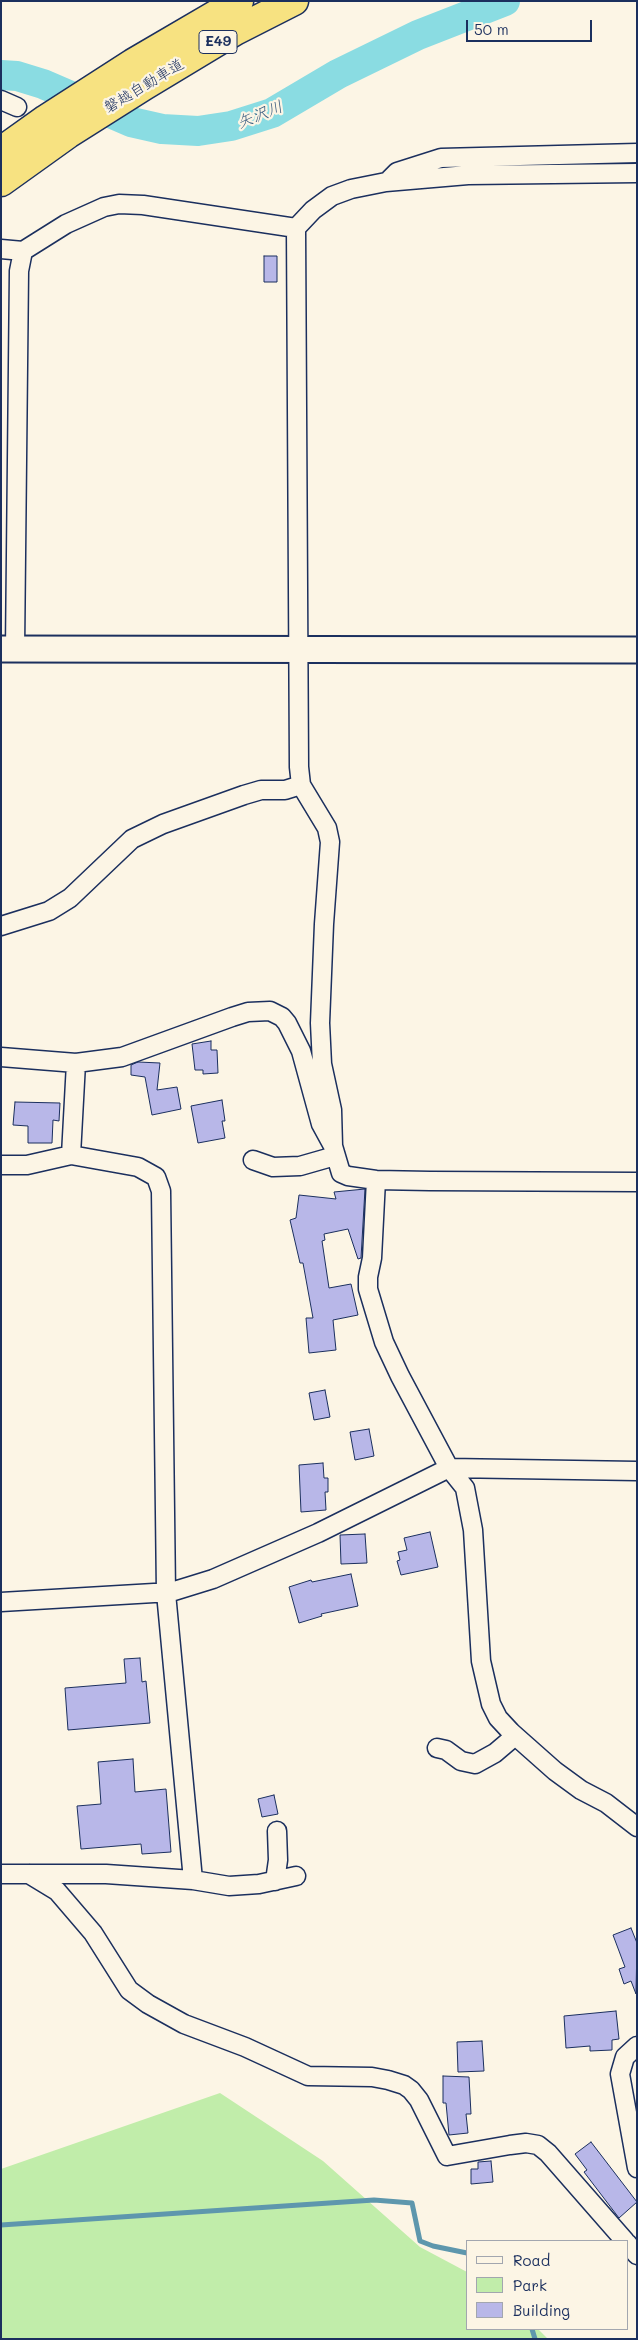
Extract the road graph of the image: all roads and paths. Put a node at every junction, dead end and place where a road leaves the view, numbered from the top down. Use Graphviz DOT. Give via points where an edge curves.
graph roads {
  1 [pos="239,1"];
  2 [pos="294,1"];
  3 [pos="138,74"];
  4 [pos="1,151"];
  5 [pos="637,153"];
  6 [pos="637,173"];
  7 [pos="1,182"];
  8 [pos="386,182"];
  9 [pos="296,228"];
  10 [pos="1,249"];
  11 [pos="23,251"];
  12 [pos="8,649"];
  13 [pos="298,649"];
  14 [pos="637,650"];
  15 [pos="301,785"];
  16 [pos="1,926"];
  17 [pos="1,1057"];
  18 [pos="76,1063"];
  19 [pos="334,1151"];
  20 [pos="72,1155"];
  21 [pos="252,1160"];
  22 [pos="1,1165"];
  23 [pos="376,1180"];
  24 [pos="637,1182"];
  25 [pos="449,1468"];
  26 [pos="637,1471"];
  27 [pos="166,1593"];
  28 [pos="1,1602"];
  29 [pos="515,1736"];
  30 [pos="437,1748"];
  31 [pos="637,1827"];
  32 [pos="277,1831"];
  33 [pos="1,1874"];
  34 [pos="29,1874"];
  35 [pos="296,1876"];
  36 [pos="193,1880"];
  37 [pos="275,1881"];
  38 [pos="637,2046"];
  39 [pos="637,2168"];
  40 [pos="624,2240"];
  41 [pos="628,2244"];
  42 [pos="637,2255"];
  1 -- 3 [label="highway, 磐越自動車道 / E49"];
  2 -- 3 [label="highway, 磐越自動車道 / E49"];
  3 -- 4 [label="highway, 磐越自動車道 / E49" via="46,119"];
  3 -- 7 [label="highway, 磐越自動車道 / E49" via="68,134"];
  5 -- 8 [label="street" via="441,158 397,172"];
  6 -- 8 [label="street" via="468,175"];
  8 -- 9 [label="street" via="332,196"];
  9 -- 11 [label="street" via="118,204 66,224"];
  9 -- 13 [label="street"];
  10 -- 11 [label="street"];
  11 -- 12 [label="street" via="19,271"];
  12 -- 13 [label="street"];
  13 -- 14 [label="street"];
  13 -- 15 [label="street"];
  15 -- 16 [label="street" via="286,790 261,790 163,824 132,839 70,898 49,910"];
  15 -- 19 [label="street" via="327,828 330,842 320,1022 322,1064 332,1110"];
  17 -- 18 [label="street"];
  18 -- 19 [label="street" via="122,1058 248,1012 276,1013 287,1023 301,1051 321,1124"];
  18 -- 20 [label="street"];
  19 -- 21 [label="street" via="300,1166 272,1167"];
  19 -- 23 [label="street" via="341,1173"];
  20 -- 22 [label="street" via="27,1166"];
  20 -- 27 [label="street" via="138,1167 156,1178 161,1192"];
  23 -- 24 [label="street"];
  23 -- 25 [label="street" via="368,1289 384,1342"];
  25 -- 26 [label="street"];
  25 -- 27 [label="street" via="318,1533 213,1579"];
  25 -- 29 [label="street" via="464,1488 470,1508 480,1661 491,1704 498,1718"];
  27 -- 28 [label="street"];
  27 -- 36 [label="street"];
  29 -- 30 [label="street" via="496,1753 475,1764 461,1761 446,1750"];
  29 -- 31 [label="street" via="555,1772 606,1803"];
  32 -- 37 [label="street"];
  33 -- 34 [label="street"];
  34 -- 36 [label="street" via="106,1874"];
  34 -- 40 [label="street" via="57,1891 93,1933 130,1990 148,2004 184,2024 245,2046 308,2076 372,2077 404,2085 419,2100 447,2156 526,2143 538,2146 548,2153"];
  35 -- 37 [label="street"];
  36 -- 37 [label="street" via="229,1886"];
  38 -- 39 [label="street" via="625,2056 620,2074"];
  41 -- 42 [label="street"];
}
